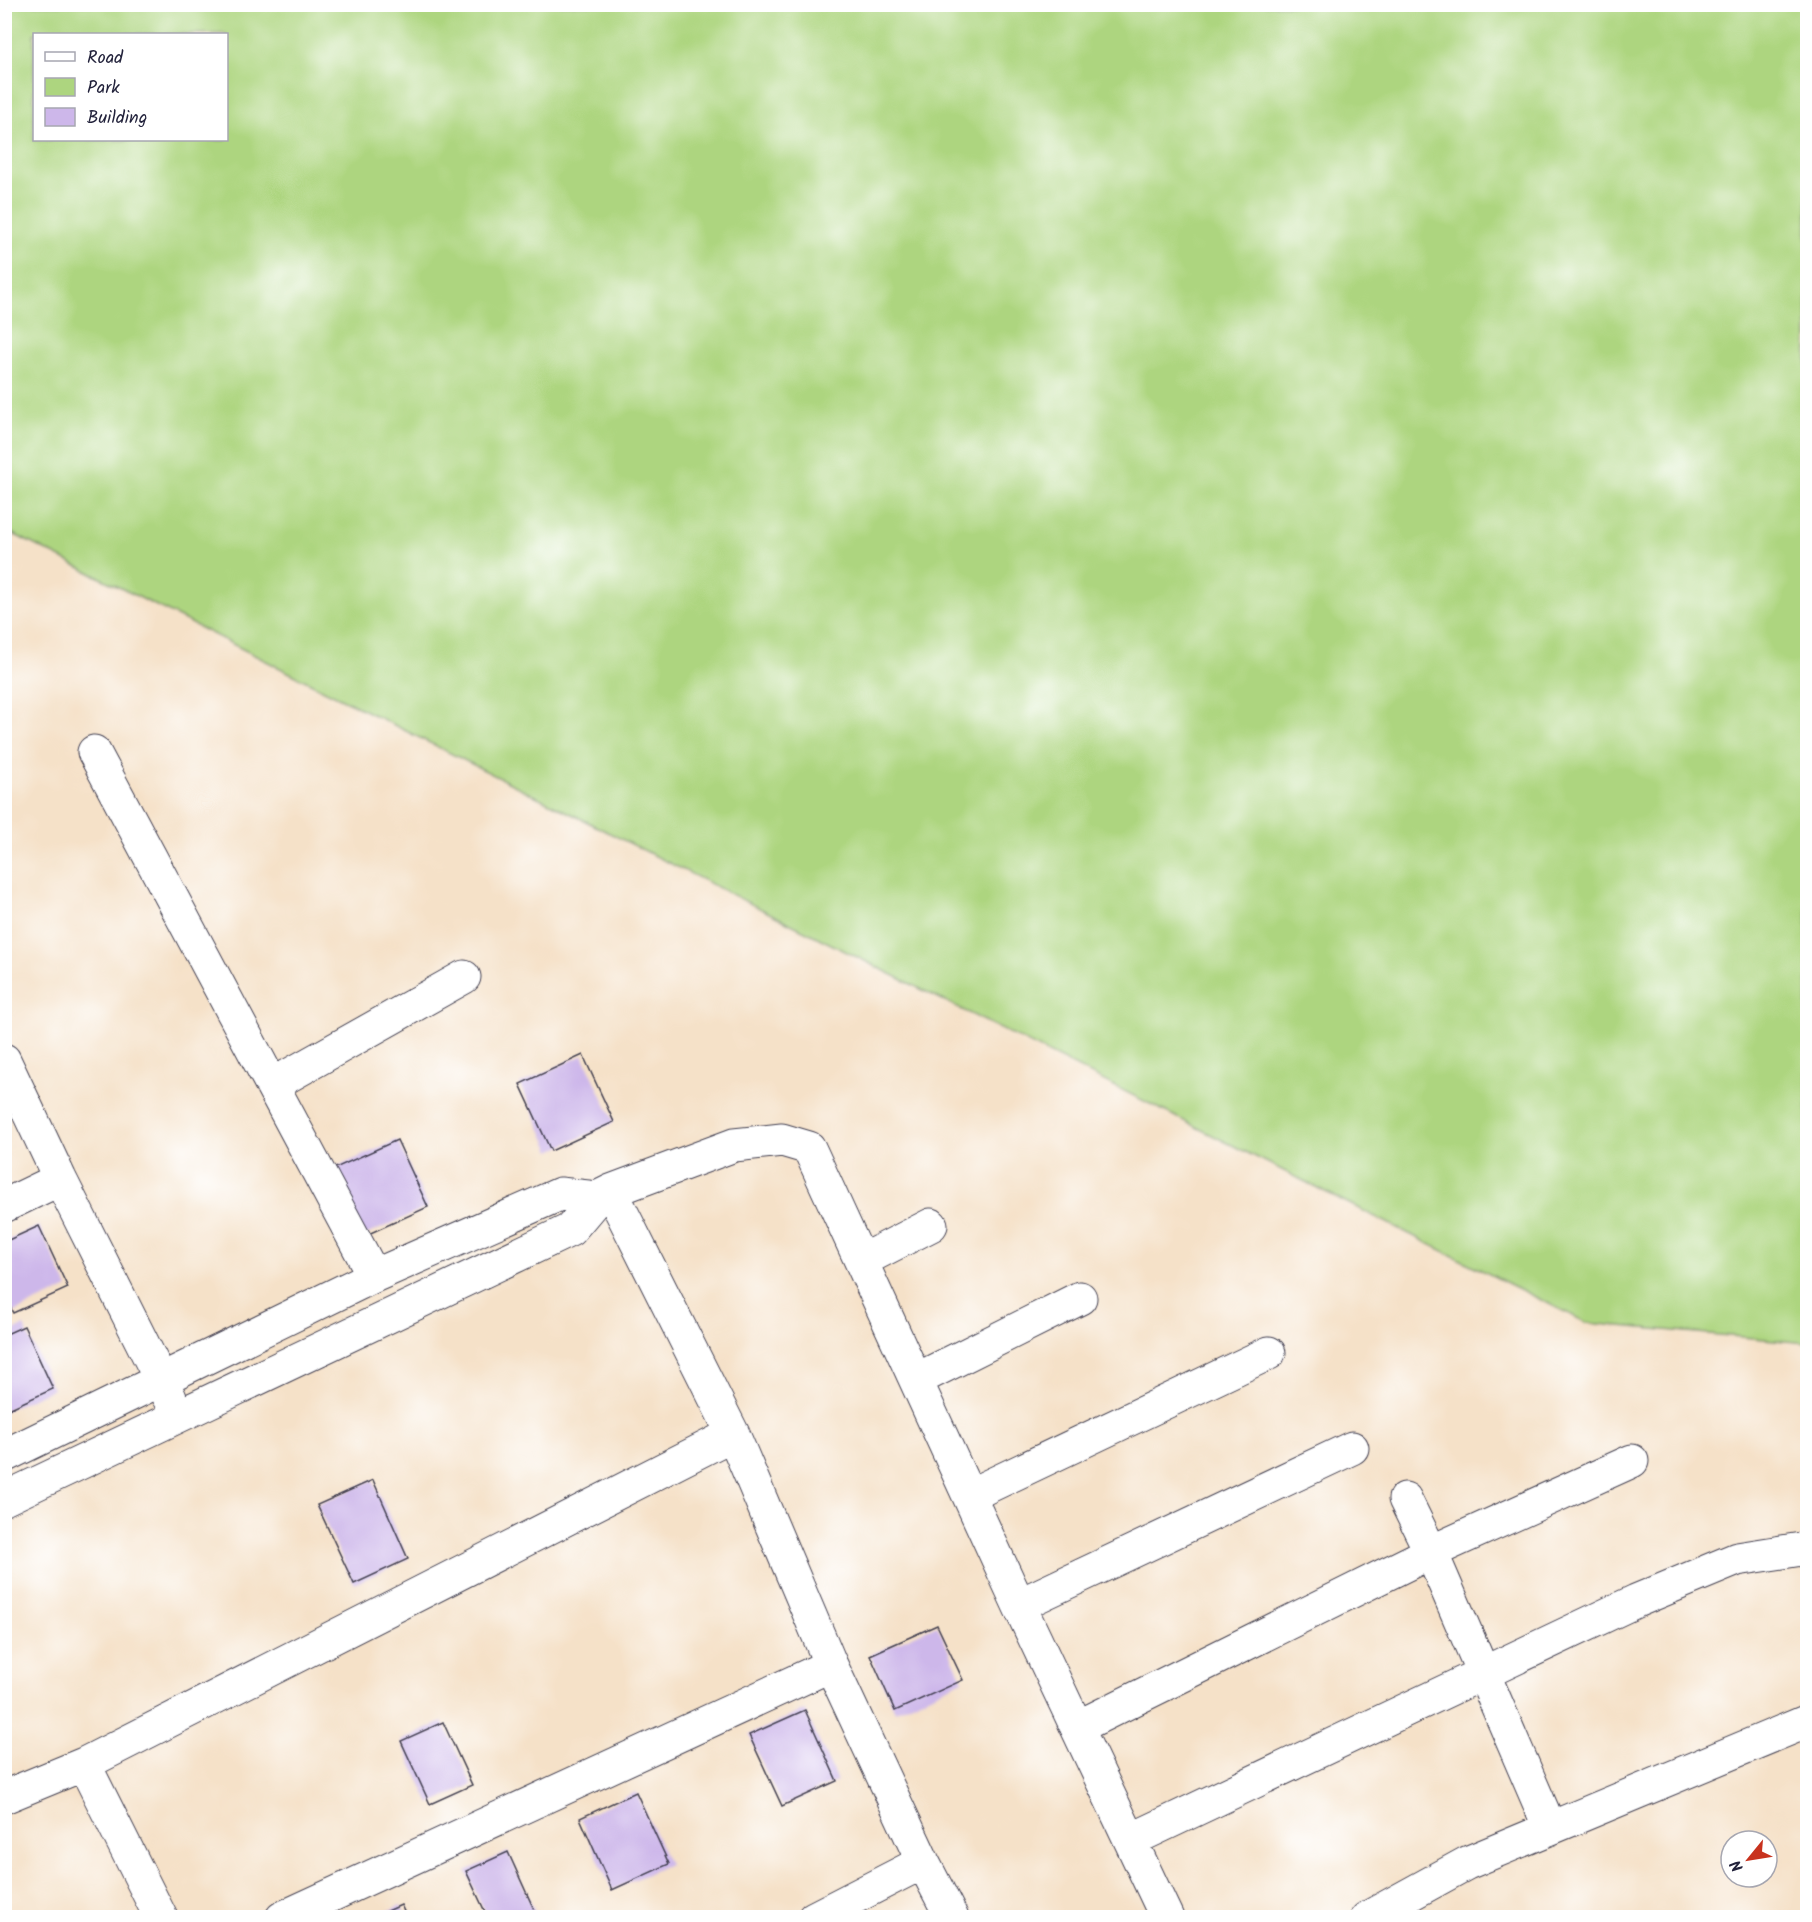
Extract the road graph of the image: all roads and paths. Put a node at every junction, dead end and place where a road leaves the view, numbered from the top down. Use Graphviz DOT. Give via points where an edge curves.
graph roads {
  1 [pos="94,752"];
  2 [pos="464,977"];
  3 [pos="4,1060"];
  4 [pos="272,1085"];
  5 [pos="60,1179"];
  6 [pos="604,1195"];
  7 [pos="4,1206"];
  8 [pos="931,1225"];
  9 [pos="861,1261"];
  10 [pos="374,1276"];
  11 [pos="1080,1298"];
  12 [pos="1269,1353"];
  13 [pos="160,1380"];
  14 [pos="916,1380"];
  15 [pos="179,1417"];
  16 [pos="733,1434"];
  17 [pos="1352,1448"];
  18 [pos="4,1456"];
  19 [pos="1632,1461"];
  20 [pos="970,1495"];
  21 [pos="1405,1498"];
  22 [pos="4,1499"];
  23 [pos="1808,1548"];
  24 [pos="1431,1552"];
  25 [pos="1019,1605"];
  26 [pos="831,1665"];
  27 [pos="1482,1674"];
  28 [pos="1808,1721"];
  29 [pos="1078,1727"];
  30 [pos="84,1764"];
  31 [pos="4,1797"];
  32 [pos="1550,1828"];
  33 [pos="1131,1840"];
  34 [pos="923,1862"];
  35 [pos="161,1917"];
  36 [pos="282,1917"];
  37 [pos="814,1917"];
  38 [pos="952,1917"];
  39 [pos="1167,1917"];
  40 [pos="1367,1917"];
  1 -- 4 [label="street"];
  2 -- 4 [label="street"];
  3 -- 5 [label="street"];
  4 -- 10 [label="street"];
  5 -- 7 [label="street"];
  5 -- 13 [label="street"];
  6 -- 9 [label="street" via="734,1145 782,1140 809,1148"];
  6 -- 10 [label="street" via="560,1194"];
  6 -- 15 [label="street" via="570,1230"];
  6 -- 16 [label="street"];
  8 -- 9 [label="street"];
  9 -- 14 [label="street"];
  10 -- 13 [label="street"];
  11 -- 14 [label="street"];
  12 -- 20 [label="street"];
  13 -- 15 [label="street"];
  13 -- 18 [label="street"];
  14 -- 20 [label="street"];
  15 -- 22 [label="street"];
  16 -- 26 [label="street"];
  16 -- 30 [label="street"];
  17 -- 25 [label="street"];
  19 -- 24 [label="street"];
  20 -- 25 [label="street"];
  21 -- 24 [label="street"];
  23 -- 27 [label="street" via="1737,1559 1636,1601"];
  24 -- 27 [label="street"];
  24 -- 29 [label="street"];
  25 -- 29 [label="street"];
  26 -- 34 [label="street"];
  26 -- 36 [label="street"];
  27 -- 32 [label="street"];
  27 -- 33 [label="street"];
  28 -- 32 [label="street"];
  29 -- 33 [label="street"];
  30 -- 31 [label="street"];
  30 -- 35 [label="street"];
  32 -- 40 [label="street" via="1467,1863"];
  33 -- 39 [label="street"];
  34 -- 37 [label="street"];
  34 -- 38 [label="street"];
}
